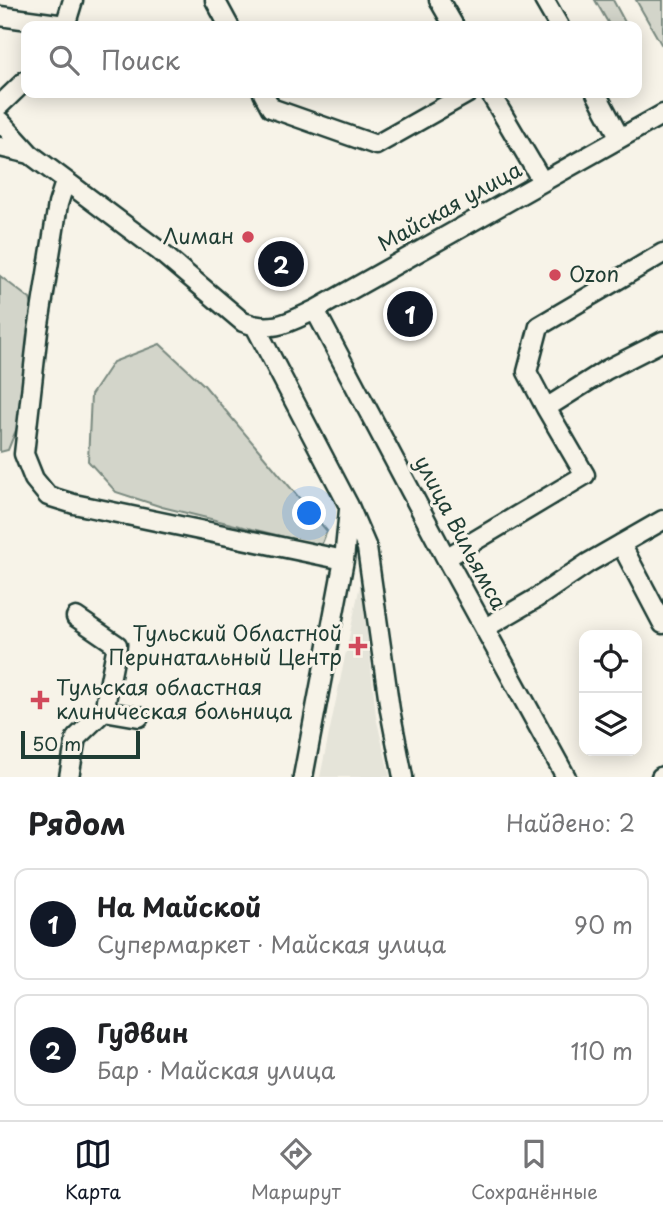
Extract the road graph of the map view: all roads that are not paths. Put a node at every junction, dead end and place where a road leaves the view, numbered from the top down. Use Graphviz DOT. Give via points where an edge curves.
graph roads {
  1 [pos="73,0"];
  2 [pos="215,0"];
  3 [pos="439,0"];
  4 [pos="544,0"];
  5 [pos="0,16"];
  6 [pos="32,21"];
  7 [pos="67,21"];
  8 [pos="226,21"];
  9 [pos="451,21"];
  10 [pos="556,21"];
  11 [pos="21,85"];
  12 [pos="266,98"];
  13 [pos="459,98"];
  14 [pos="493,98"];
  15 [pos="599,98"];
  16 [pos="0,105"];
  17 [pos="663,114"];
  18 [pos="0,121"];
  19 [pos="620,138"];
  20 [pos="0,147"];
  21 [pos="30,154"];
  22 [pos="542,181"];
  23 [pos="65,182"];
  24 [pos="663,253"];
  25 [pos="315,310"];
  26 [pos="255,327"];
  27 [pos="663,341"];
  28 [pos="546,408"];
  29 [pos="349,506"];
  30 [pos="663,520"];
  31 [pos="621,544"];
  32 [pos="446,558"];
  33 [pos="344,560"];
  34 [pos="76,617"];
  35 [pos="663,624"];
  36 [pos="485,628"];
  37 [pos="104,711"];
  38 [pos="139,717"];
  39 [pos="69,777"];
  40 [pos="303,777"];
  41 [pos="403,777"];
  42 [pos="565,777"];
  1 -- 7 [label="street"];
  2 -- 8 [label="street"];
  3 -- 9 [label="street"];
  4 -- 10 [label="street"];
  5 -- 6 [label="street"];
  11 -- 16 [label="street"];
  12 -- 13 [label="street" via="271,108 376,145"];
  14 -- 22 [label="street"];
  15 -- 19 [label="street"];
  17 -- 19 [label="street, Майская улица"];
  18 -- 21 [label="street"];
  19 -- 22 [label="street, Майская улица"];
  20 -- 21 [label="street"];
  21 -- 23 [label="street"];
  22 -- 25 [label="street, Майская улица"];
  23 -- 26 [label="street"];
  23 -- 33 [label="street" via="41,312 24,454 34,479 48,496 74,504"];
  24 -- 28 [label="street" via="539,326 527,372"];
  25 -- 26 [label="street, Майская улица" via="279,327"];
  25 -- 32 [label="street, улица Вильямса"];
  26 -- 29 [label="street"];
  27 -- 28 [label="street"];
  28 -- 32 [label="street" via="586,475"];
  29 -- 33 [label="street"];
  29 -- 41 [label="street" via="367,548"];
  30 -- 31 [label="street"];
  31 -- 35 [label="street"];
  31 -- 36 [label="street"];
  32 -- 36 [label="street, улица Вильямса"];
  33 -- 40 [label="street"];
  34 -- 37 [label="street" via="117,645"];
  36 -- 42 [label="street, улица Вильямса"];
  37 -- 38 [label="street"];
  37 -- 39 [label="street" via="76,738"];
}
